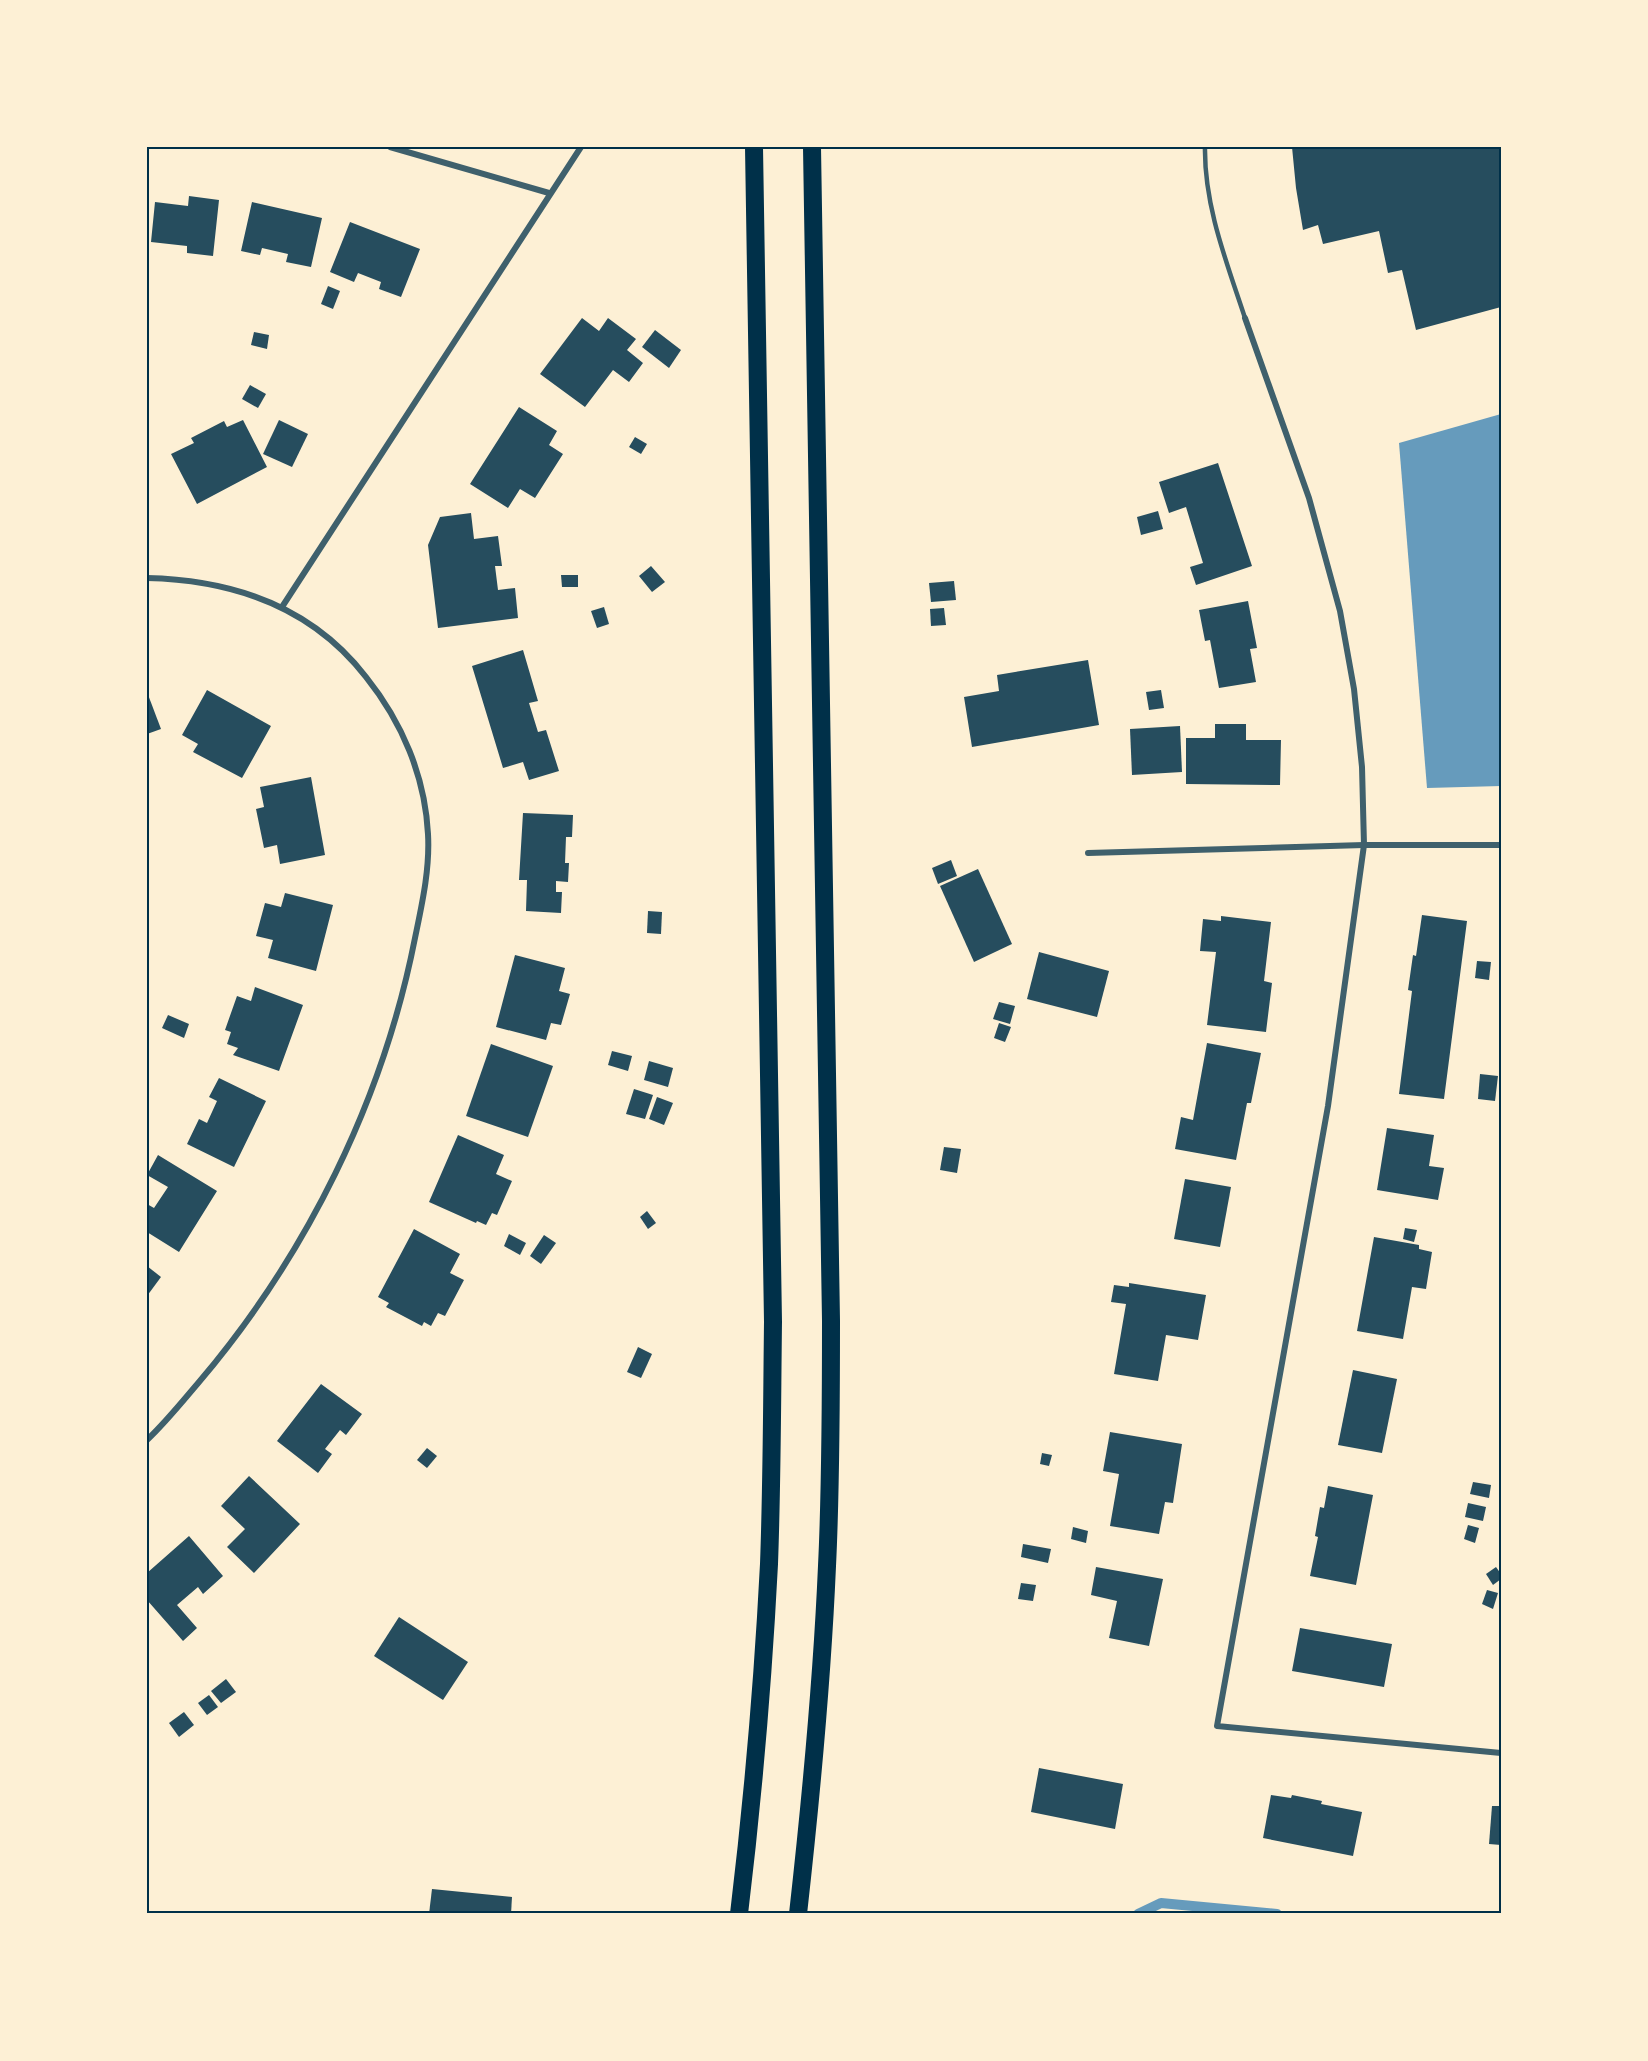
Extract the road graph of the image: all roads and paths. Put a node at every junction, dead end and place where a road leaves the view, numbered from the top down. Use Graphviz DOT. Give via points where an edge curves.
graph roads {
  1 [pos="390,147"];
  2 [pos="581,147"];
  3 [pos="754,147"];
  4 [pos="812,147"];
  5 [pos="1205,147"];
  6 [pos="549,193"];
  7 [pos="1245,318"];
  8 [pos="147,578"];
  9 [pos="282,607"];
  10 [pos="1365,845"];
  11 [pos="1501,845"];
  12 [pos="1088,853"];
  13 [pos="147,1440"];
  14 [pos="1501,1753"];
  15 [pos="739,1914"];
  16 [pos="798,1914"];
  1 -- 6 [label="street"];
  2 -- 6 [label="street"];
  3 -- 15 [label="highway" via="772,1431 762,1681"];
  4 -- 16 [label="highway" via="831,1443 820,1685"];
  5 -- 7 [label="lane" via="1204,165 1213,218"];
  6 -- 9 [label="street"];
  7 -- 10 [label="street" via="1310,498 1340,611 1355,700"];
  8 -- 9 [label="street" via="224,586"];
  9 -- 13 [label="street" via="322,632 356,664 386,701 408,743 422,788 428,835 426,882 409,970 390,1038 338,1169 268,1292 228,1348"];
  10 -- 11 [label="street"];
  10 -- 12 [label="street"];
  10 -- 14 [label="street" via="1328,1106 1217,1726"];
}
